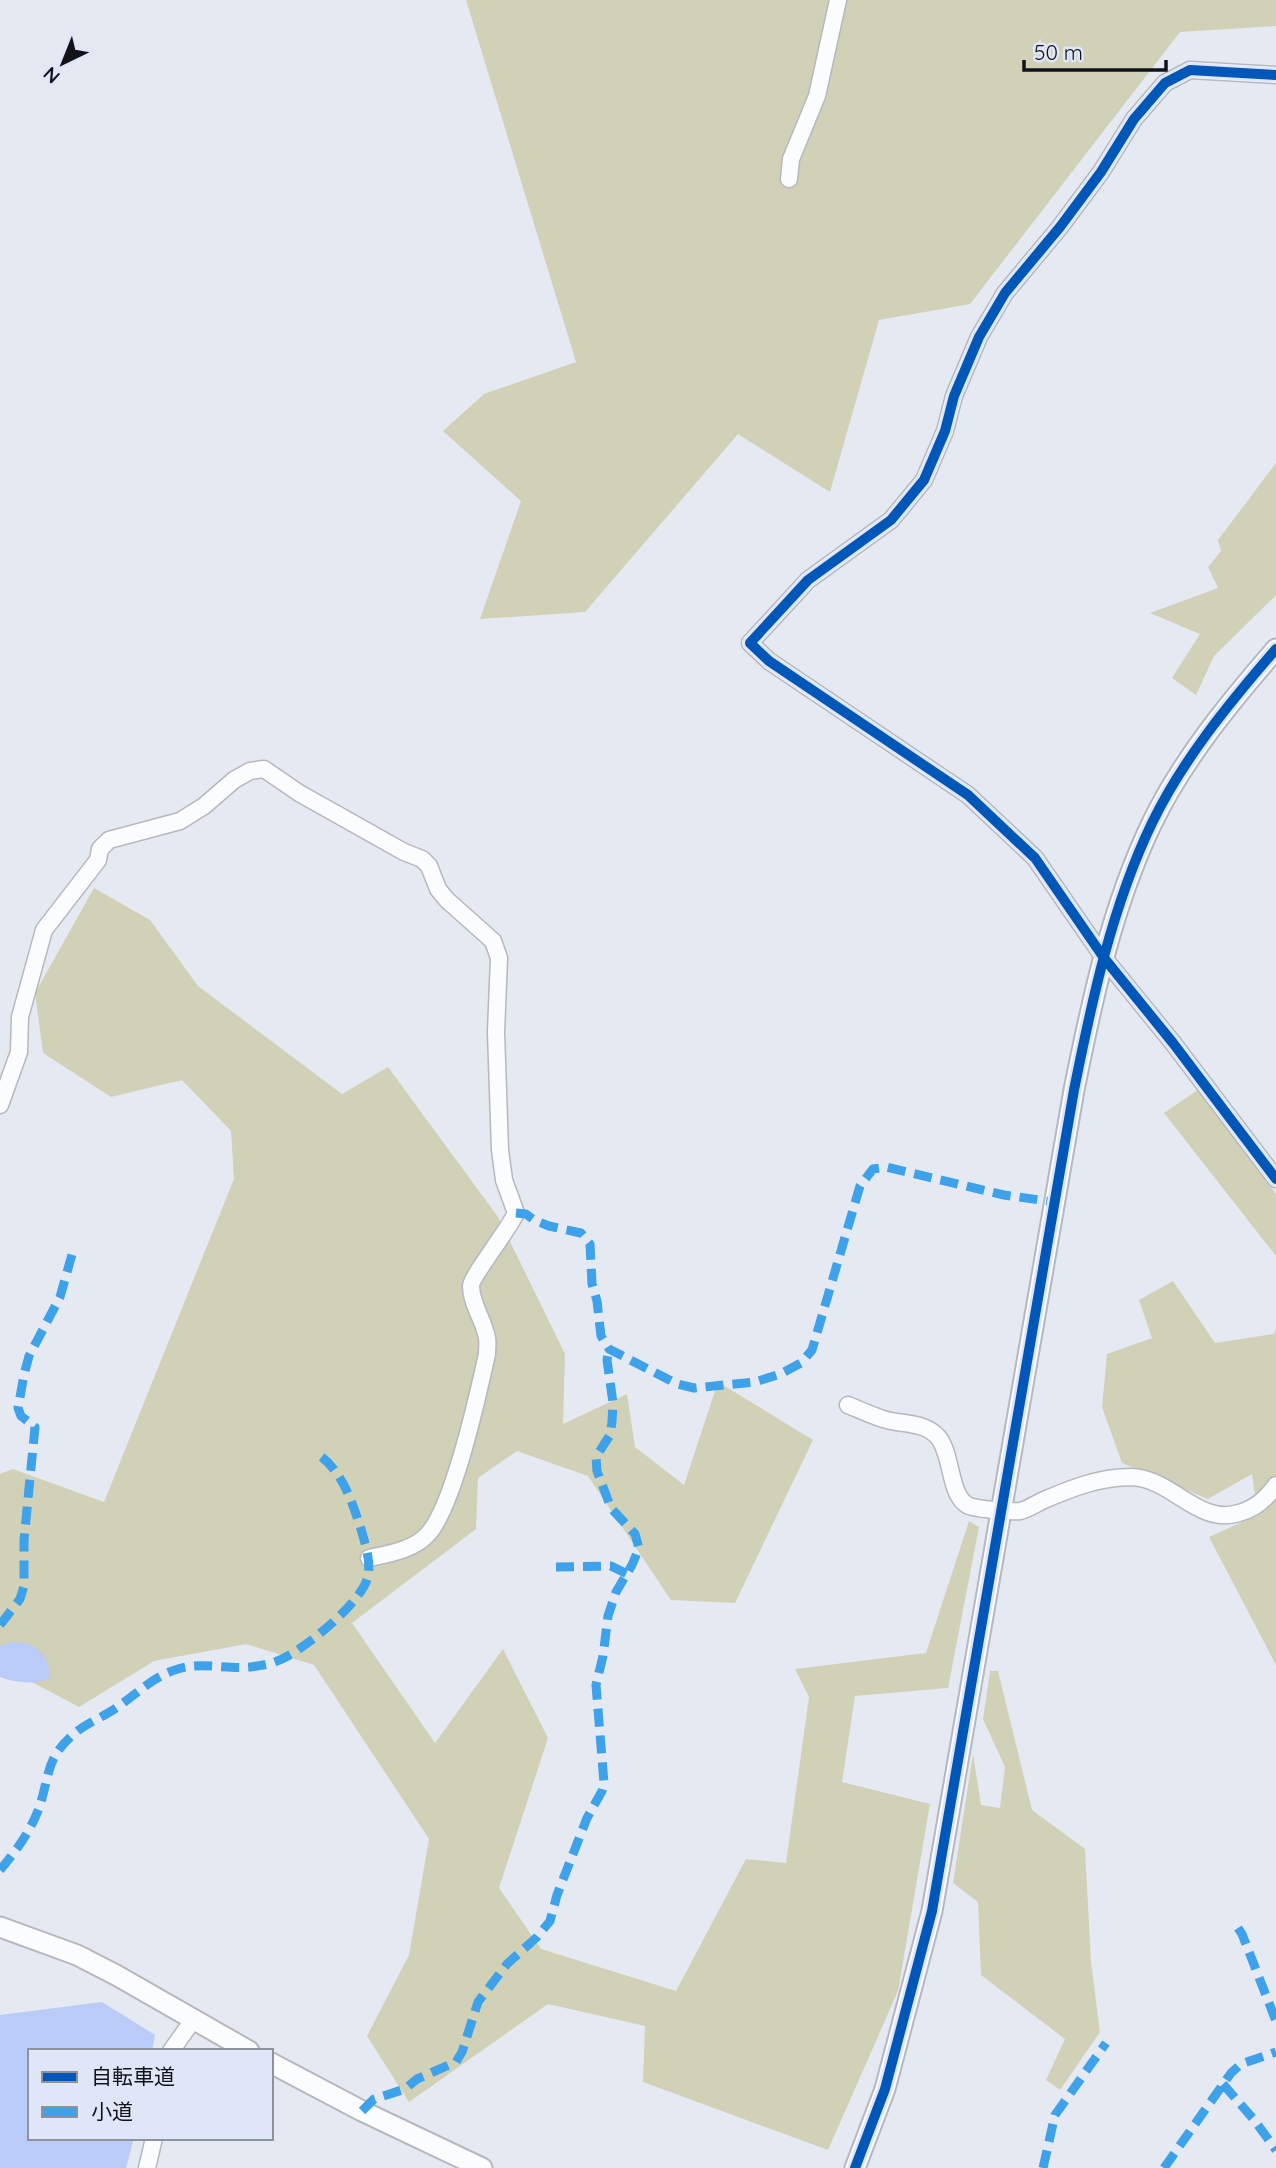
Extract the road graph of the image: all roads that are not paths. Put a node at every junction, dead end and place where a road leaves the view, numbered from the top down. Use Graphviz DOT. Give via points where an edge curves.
graph roads {
  1 [pos="838,0"];
  2 [pos="1276,75"];
  3 [pos="789,179"];
  4 [pos="1276,649"];
  5 [pos="1104,958"];
  6 [pos="0,1105"];
  7 [pos="1276,1179"];
  8 [pos="848,1405"];
  9 [pos="1276,1485"];
  10 [pos="1002,1510"];
  11 [pos="369,1558"];
  12 [pos="0,1927"];
  13 [pos="194,2020"];
  14 [pos="172,2049"];
  15 [pos="245,2049"];
  16 [pos="273,2064"];
  17 [pos="154,2140"];
  18 [pos="147,2168"];
  19 [pos="482,2168"];
  20 [pos="855,2168"];
  1 -- 3 [label="street" via="817,96 791,159"];
  2 -- 5 [label="street" via="1190,70 1165,83 1134,119 1059,228 1005,293 979,337 923,480 891,520 808,580 750,643 769,662 968,795 1035,858"];
  4 -- 5 [label="street" via="1227,706 1153,822"];
  5 -- 7 [label="street"];
  5 -- 10 [label="street" via="1074,1090"];
  6 -- 11 [label="street" via="19,1052 20,1017 44,930 98,860 100,849 109,840 180,821 250,771 264,769 299,793 422,859 447,900 493,941 500,976 496,1032 500,1150 504,1180 516,1213 473,1278 487,1354 439,1516 415,1544"];
  8 -- 10 [label="street" via="929,1430 939,1437 965,1504"];
  9 -- 10 [label="street" via="1251,1510 1225,1518 1135,1477 1080,1485 1020,1511"];
  10 -- 20 [label="street" via="932,1911 885,2089"];
  12 -- 13 [label="street" via="77,1955"];
  13 -- 14 [label="street"];
  13 -- 15 [label="street"];
  16 -- 19 [label="street"];
  17 -- 18 [label="street"];
}
